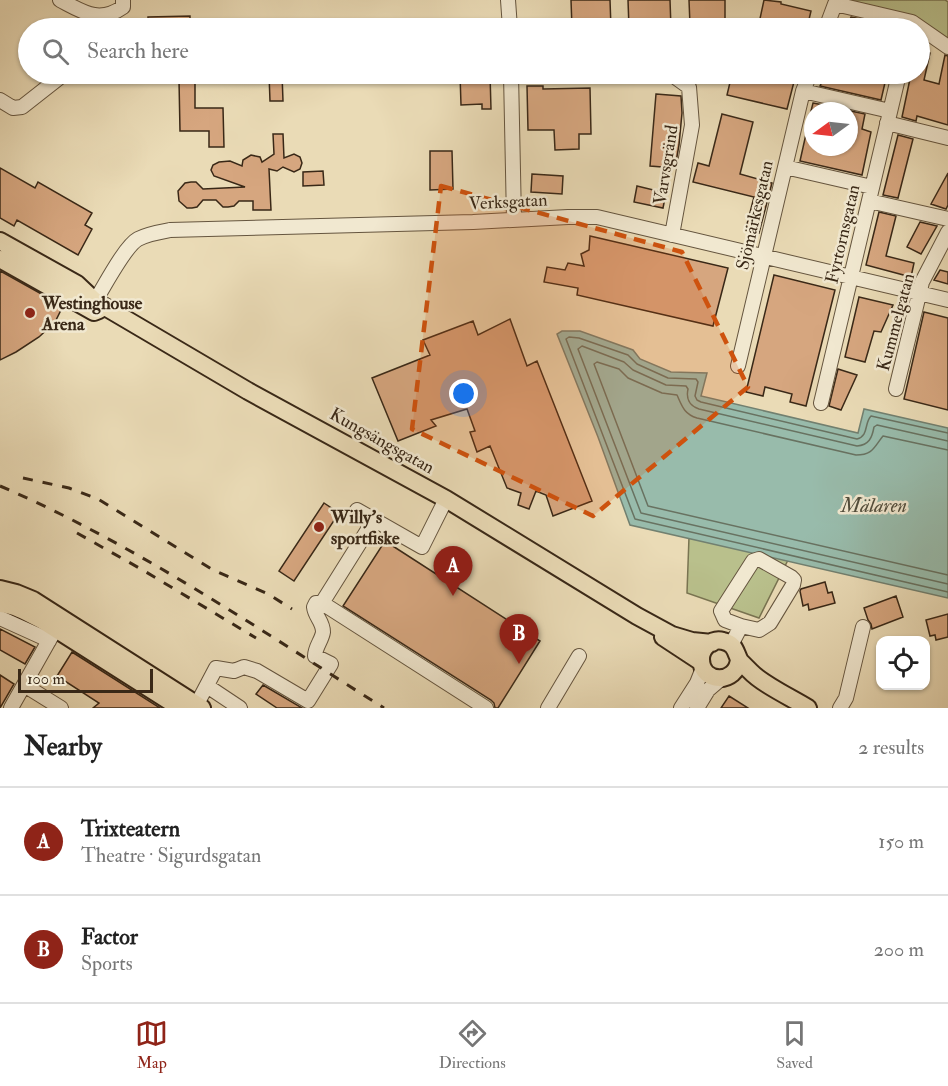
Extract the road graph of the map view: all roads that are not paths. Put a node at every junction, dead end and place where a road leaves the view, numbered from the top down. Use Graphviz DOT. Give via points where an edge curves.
graph roads {
  1 [pos="60,0"];
  2 [pos="123,0"];
  3 [pos="508,0"];
  4 [pos="89,18"];
  5 [pos="105,18"];
  6 [pos="509,18"];
  7 [pos="830,18"];
  8 [pos="886,18"];
  9 [pos="930,36"];
  10 [pos="948,46"];
  11 [pos="51,84"];
  12 [pos="511,84"];
  13 [pos="685,84"];
  14 [pos="805,84"];
  15 [pos="897,84"];
  16 [pos="802,91"];
  17 [pos="0,100"];
  18 [pos="889,117"];
  19 [pos="948,138"];
  20 [pos="784,167"];
  21 [pos="871,194"];
  22 [pos="514,219"];
  23 [pos="948,219"];
  24 [pos="948,232"];
  25 [pos="672,235"];
  26 [pos="0,242"];
  27 [pos="764,256"];
  28 [pos="4,262"];
  29 [pos="851,277"];
  30 [pos="918,293"];
  31 [pos="948,300"];
  32 [pos="100,304"];
  33 [pos="738,366"];
  34 [pos="896,389"];
  35 [pos="821,403"];
  36 [pos="446,499"];
  37 [pos="357,510"];
  38 [pos="374,520"];
  39 [pos="0,589"];
  40 [pos="322,603"];
  41 [pos="0,604"];
  42 [pos="637,616"];
  43 [pos="0,618"];
  44 [pos="741,626"];
  45 [pos="863,627"];
  46 [pos="55,629"];
  47 [pos="712,643"];
  48 [pos="735,652"];
  49 [pos="579,656"];
  50 [pos="702,665"];
  51 [pos="725,678"];
  52 [pos="24,685"];
  53 [pos="207,686"];
  54 [pos="200,706"];
  55 [pos="11,708"];
  56 [pos="61,708"];
  57 [pos="180,708"];
  58 [pos="240,708"];
  59 [pos="486,708"];
  60 [pos="548,708"];
  61 [pos="681,708"];
  62 [pos="697,708"];
  63 [pos="788,708"];
  64 [pos="808,708"];
  65 [pos="840,708"];
  1 -- 4 [label="street"];
  2 -- 5 [label="street" via="123,8"];
  3 -- 6 [label="street"];
  7 -- 8 [label="street" via="835,4"];
  9 -- 10 [label="street"];
  11 -- 17 [label="street" via="22,107 13,108"];
  12 -- 22 [label="street"];
  13 -- 25 [label="street, Varvsgränd" via="689,87 692,125"];
  14 -- 16 [label="street, Sjömärkesgatan"];
  15 -- 18 [label="street, Fyrtornsgatan"];
  16 -- 18 [label="street"];
  16 -- 20 [label="street, Sjömärkesgatan"];
  18 -- 19 [label="street"];
  18 -- 21 [label="street, Fyrtornsgatan"];
  20 -- 21 [label="street"];
  20 -- 27 [label="street, Sjömärkesgatan"];
  21 -- 23 [label="street"];
  21 -- 29 [label="street, Fyrtornsgatan"];
  22 -- 25 [label="street, Verksgatan" via="597,217"];
  22 -- 32 [label="street, Verksgatan" via="170,230 136,240 119,260"];
  24 -- 30 [label="street, Kummelgatan"];
  25 -- 27 [label="street, Verksgatan"];
  26 -- 32 [label="main road, Kungsängsgatan" via="77,284"];
  27 -- 29 [label="street, Verksgatan"];
  27 -- 33 [label="street, Sjömärkesgatan"];
  28 -- 32 [label="main road, Kungsängsgatan" via="94,312"];
  29 -- 30 [label="street, Verksgatan"];
  29 -- 35 [label="street, Fyrtornsgatan"];
  30 -- 31 [label="street, Verksgatan"];
  30 -- 34 [label="street, Kummelgatan"];
  32 -- 36 [label="main road, Kungsängsgatan" via="248,391"];
  36 -- 38 [label="street" via="422,547"];
  36 -- 42 [label="main road, Kungsängsgatan"];
  37 -- 38 [label="street"];
  38 -- 40 [label="street"];
  39 -- 46 [label="main road" via="33,600"];
  40 -- 53 [label="street" via="316,603 314,608 323,633 314,652 331,664 308,701 244,667 234,671 216,668"];
  40 -- 59 [label="street"];
  41 -- 46 [label="main road" via="20,609"];
  42 -- 47 [label="main road, Kungsängsgatan" via="672,635"];
  42 -- 50 [label="main road, Kungsängsgatan"];
  43 -- 46 [label="street" via="42,637"];
  44 -- 44 [label="street" via="725,620 721,611 753,561 759,559 794,580 770,623 759,630"];
  44 -- 48 [label="street"];
  45 -- 65 [label="street" via="846,698"];
  46 -- 52 [label="street"];
  46 -- 54 [label="main road"];
  46 -- 57 [label="main road"];
  47 -- 48 [label="main road" via="724,641"];
  47 -- 50 [label="main road" via="703,652"];
  48 -- 51 [label="main road" via="737,669"];
  48 -- 64 [label="main road" via="754,675"];
  49 -- 60 [label="street"];
  50 -- 51 [label="main road" via="709,675"];
  50 -- 61 [label="street" via="697,683"];
  51 -- 62 [label="street" via="708,690"];
  51 -- 63 [label="main road" via="753,686"];
  52 -- 55 [label="street"];
  52 -- 56 [label="street"];
  53 -- 54 [label="street"];
  53 -- 58 [label="street"];
}
